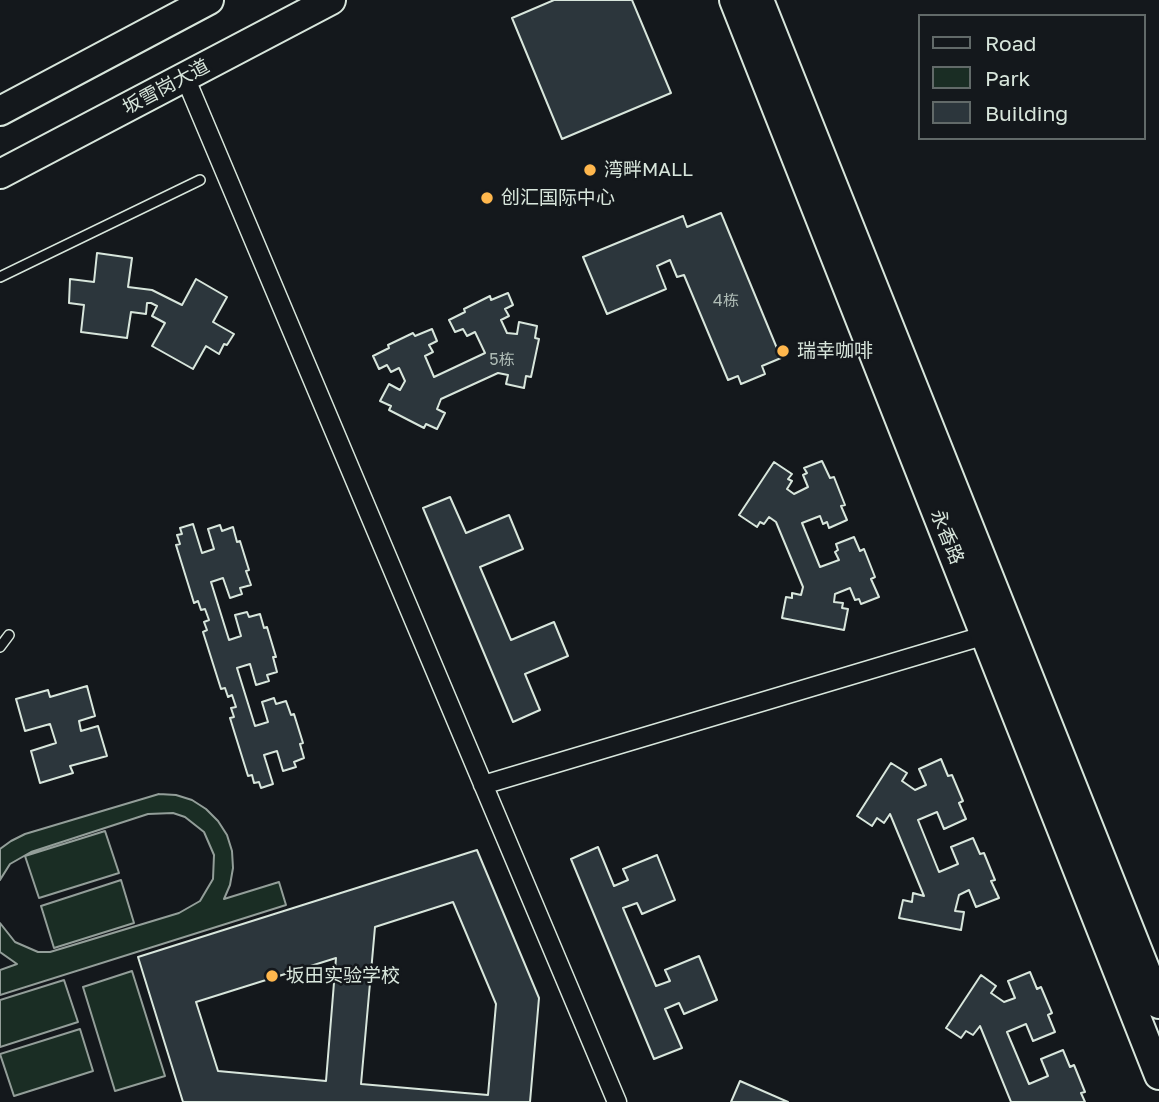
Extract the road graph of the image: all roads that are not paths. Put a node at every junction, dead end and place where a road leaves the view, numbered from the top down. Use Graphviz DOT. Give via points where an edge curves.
graph roads {
  1 [pos="209,0"];
  2 [pos="331,0"];
  3 [pos="734,0"];
  4 [pos="759,0"];
  5 [pos="185,77"];
  6 [pos="0,111"];
  7 [pos="0,174"];
  8 [pos="200,180"];
  9 [pos="0,277"];
  10 [pos="9,635"];
  11 [pos="986,635"];
  12 [pos="0,647"];
  13 [pos="483,785"];
  14 [pos="1159,1004"];
  15 [pos="1159,1075"];
  16 [pos="617,1102"];
  1 -- 6 [label="main road"];
  2 -- 5 [label="main road, 坂雪岗大道"];
  3 -- 11 [label="main road, 永香路"];
  4 -- 14 [label="main road, 永香路"];
  5 -- 7 [label="main road, 坂雪岗大道"];
  5 -- 13 [label="street"];
  8 -- 9 [label="lane"];
  10 -- 12 [label="lane"];
  11 -- 13 [label="street"];
  11 -- 15 [label="main road, 永香路"];
  13 -- 16 [label="street"];
}
